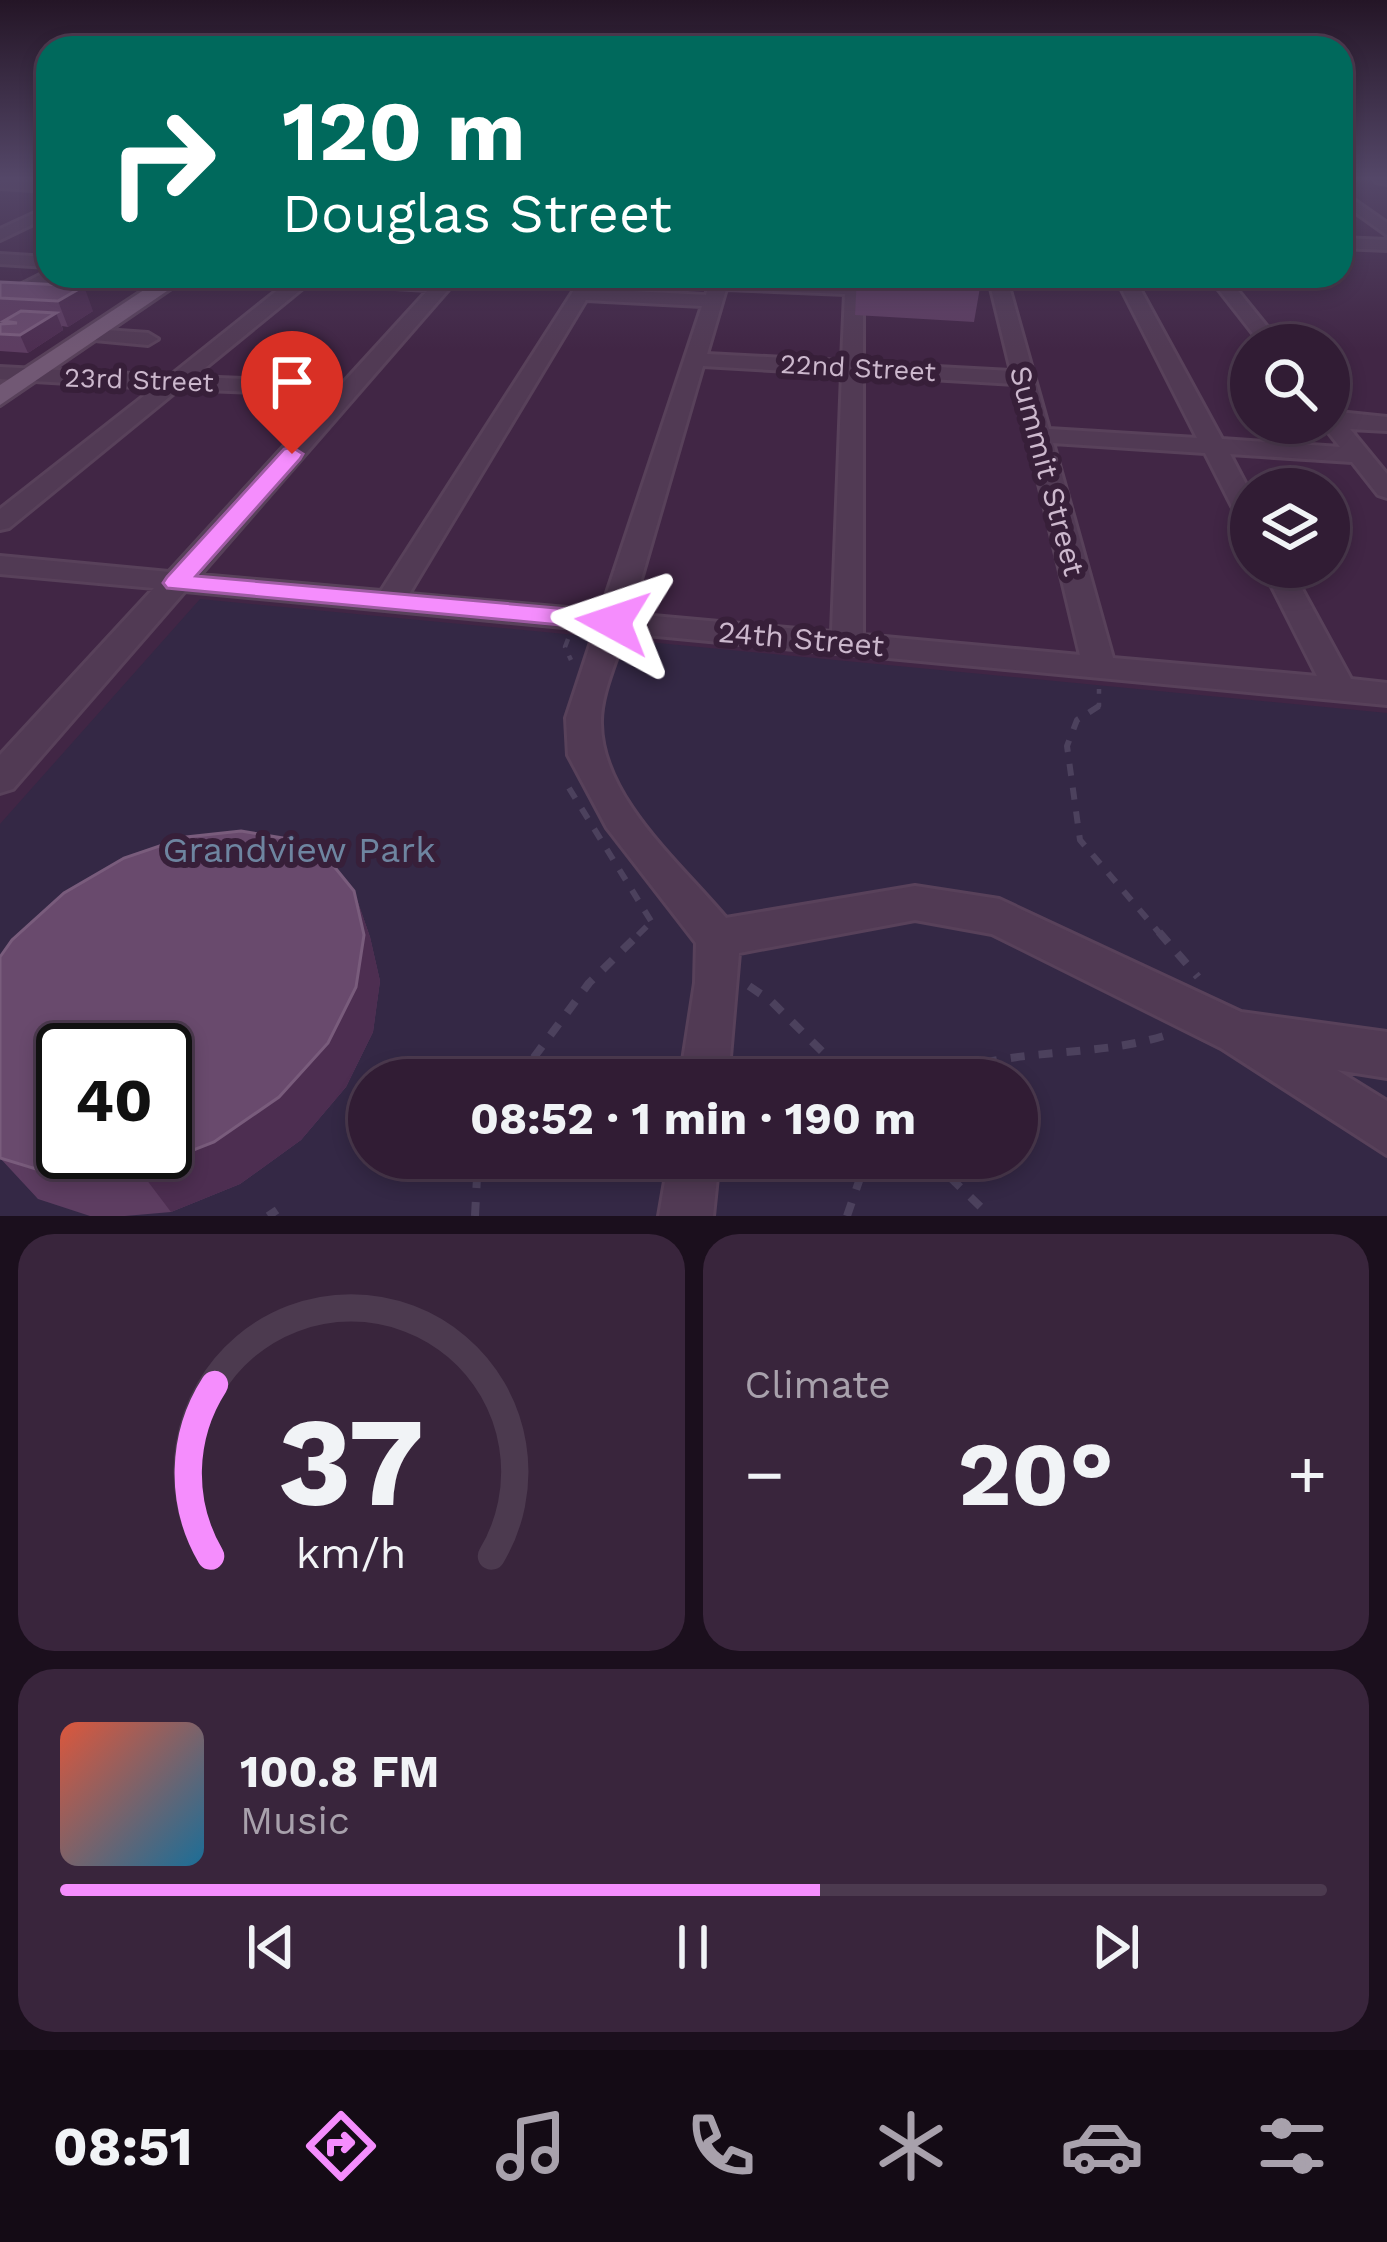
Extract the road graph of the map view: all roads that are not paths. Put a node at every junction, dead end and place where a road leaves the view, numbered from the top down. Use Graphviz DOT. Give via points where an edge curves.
graph roads {
  1 [pos="1353,244"];
  2 [pos="1387,245"];
  3 [pos="0,259"];
  4 [pos="36,261"];
  5 [pos="36,283"];
  6 [pos="161,288"];
  7 [pos="292,288"];
  8 [pos="441,288"];
  9 [pos="586,288"];
  10 [pos="718,288"];
  11 [pos="853,288"];
  12 [pos="1001,288"];
  13 [pos="1130,288"];
  14 [pos="1227,288"];
  15 [pos="0,303"];
  16 [pos="1255,324"];
  17 [pos="92,335"];
  18 [pos="148,339"];
  19 [pos="695,358"];
  20 [pos="134,364"];
  21 [pos="855,368"];
  22 [pos="0,373"];
  23 [pos="32,376"];
  24 [pos="1022,378"];
  25 [pos="110,382"];
  26 [pos="177,382"];
  27 [pos="350,390"];
  28 [pos="0,397"];
  29 [pos="1350,421"];
  30 [pos="1387,424"];
  31 [pos="1036,435"];
  32 [pos="1349,444"];
  33 [pos="1213,446"];
  34 [pos="1358,455"];
  35 [pos="1230,478"];
  36 [pos="1387,490"];
  37 [pos="0,522"];
  38 [pos="0,565"];
  39 [pos="176,583"];
  40 [pos="1287,588"];
  41 [pos="390,601"];
  42 [pos="613,622"];
  43 [pos="847,643"];
  44 [pos="1099,665"];
  45 [pos="1340,690"];
  46 [pos="1387,694"];
  47 [pos="0,779"];
  48 [pos="710,940"];
  49 [pos="1238,1033"];
  50 [pos="1387,1055"];
  51 [pos="705,1059"];
  52 [pos="1387,1130"];
  53 [pos="691,1179"];
  54 [pos="686,1216"];
  1 -- 2 [label="street"];
  3 -- 4 [label="street"];
  5 -- 15 [label="street"];
  6 -- 17 [label="main road"];
  7 -- 26 [label="street"];
  8 -- 27 [label="street"];
  9 -- 41 [label="street"];
  10 -- 19 [label="street"];
  11 -- 21 [label="street"];
  12 -- 24 [label="street, Summit Street"];
  13 -- 33 [label="street"];
  14 -- 16 [label="street"];
  17 -- 18 [label="street"];
  17 -- 23 [label="main road"];
  19 -- 21 [label="street, 22nd Street"];
  19 -- 42 [label="street"];
  20 -- 25 [label="street"];
  21 -- 24 [label="street, 22nd Street"];
  21 -- 43 [label="street"];
  22 -- 23 [label="street, 23rd Street"];
  23 -- 25 [label="street, 23rd Street"];
  23 -- 28 [label="main road"];
  24 -- 31 [label="street, Summit Street"];
  25 -- 26 [label="street, 23rd Street"];
  26 -- 27 [label="street, 23rd Street"];
  26 -- 37 [label="street"];
  27 -- 39 [label="street"];
  29 -- 30 [label="street"];
  31 -- 33 [label="street"];
  31 -- 44 [label="street, Summit Street"];
  32 -- 34 [label="street"];
  33 -- 34 [label="street"];
  33 -- 35 [label="street"];
  34 -- 36 [label="street"];
  38 -- 39 [label="street, 24th Street"];
  39 -- 41 [label="street, 24th Street"];
  39 -- 47 [label="street"];
  40 -- 45 [label="street"];
  41 -- 42 [label="street, 24th Street"];
  42 -- 43 [label="street, 24th Street"];
  42 -- 48 [label="street" via="583,718 586,755 620,818"];
  43 -- 44 [label="street, 24th Street"];
  44 -- 45 [label="street, 24th Street"];
  45 -- 46 [label="street, 24th Street"];
  48 -- 49 [label="street" via="915,903 999,917"];
  48 -- 51 [label="street"];
  49 -- 50 [label="street"];
  49 -- 52 [label="street"];
  53 -- 54 [label="street"];
}
